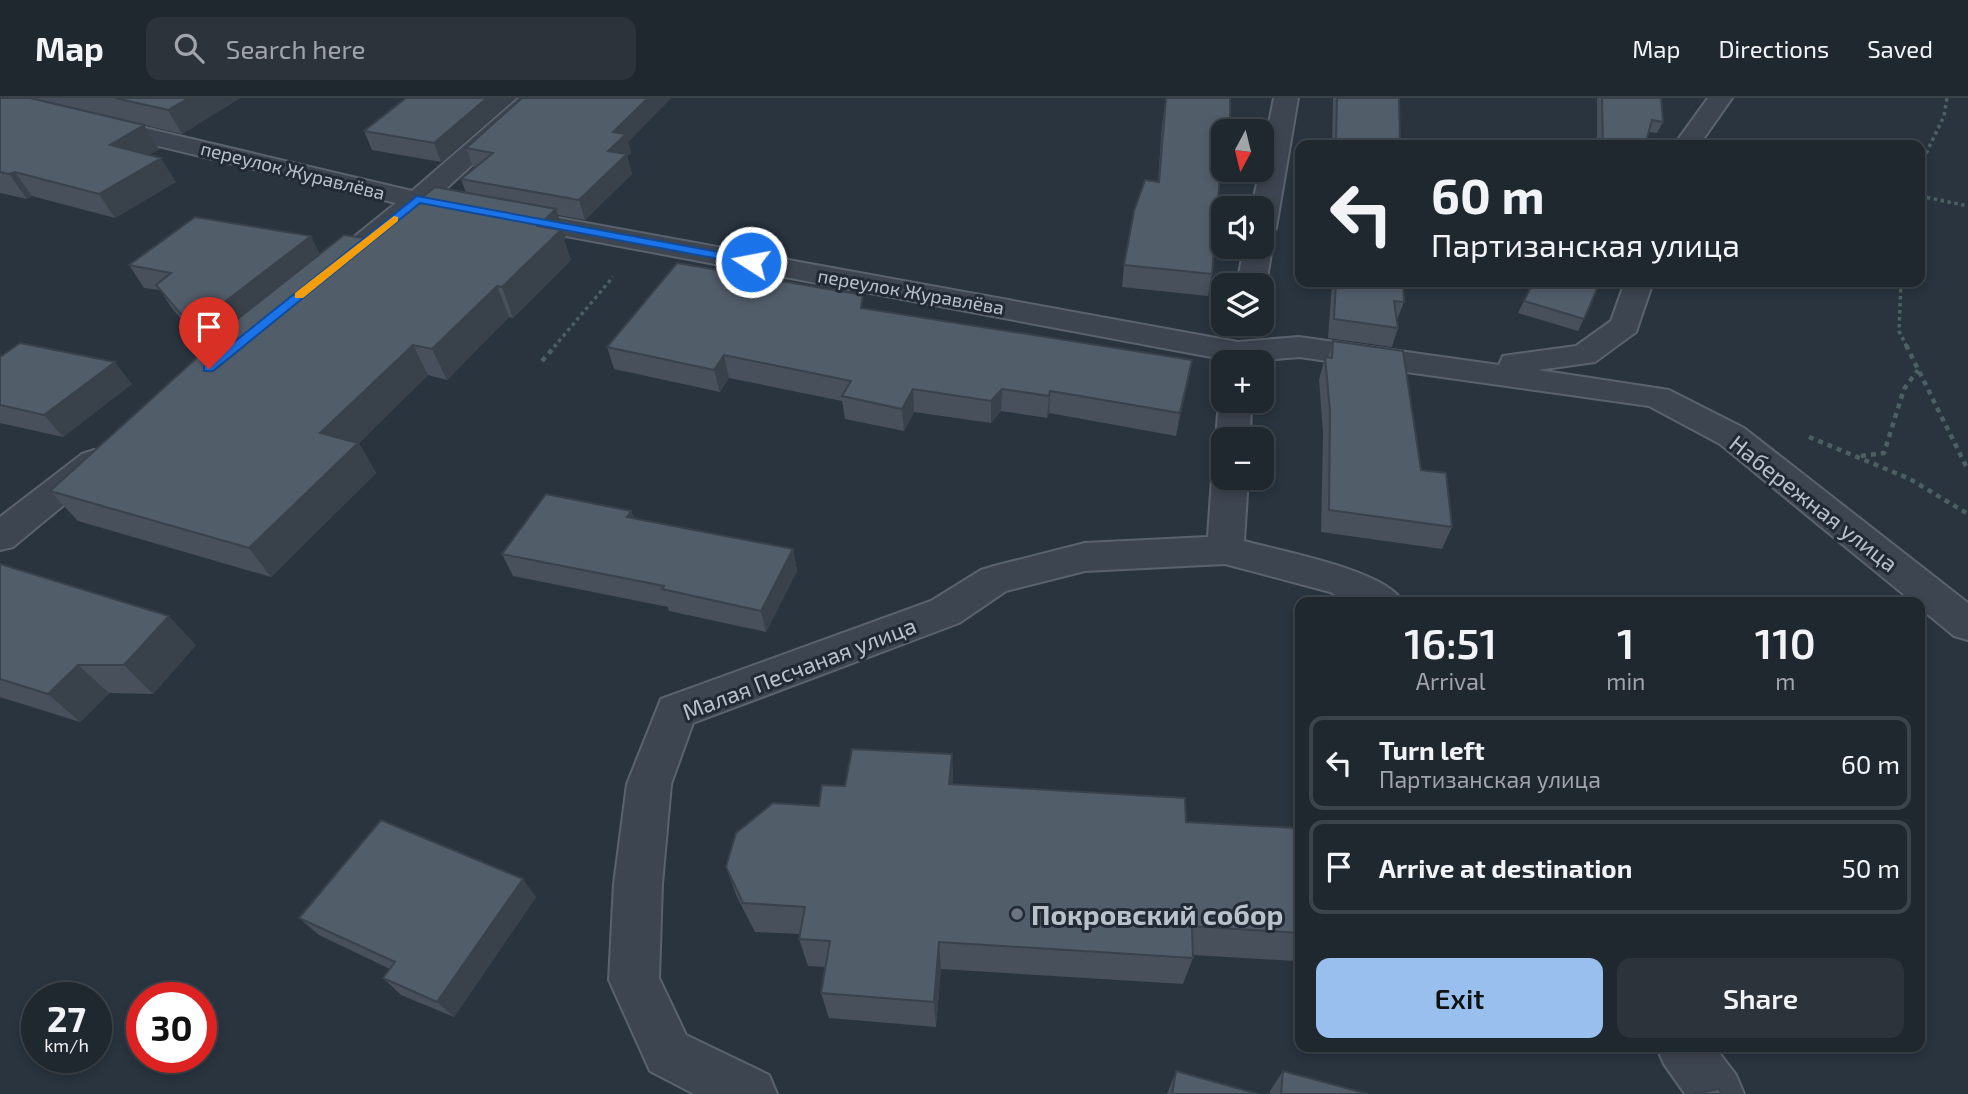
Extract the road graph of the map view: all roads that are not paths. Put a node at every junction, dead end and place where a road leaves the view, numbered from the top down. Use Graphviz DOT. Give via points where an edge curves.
graph roads {
  1 [pos="533,98"];
  2 [pos="1286,98"];
  3 [pos="1720,98"];
  4 [pos="0,101"];
  5 [pos="1690,140"];
  6 [pos="1268,196"];
  7 [pos="417,200"];
  8 [pos="310,286"];
  9 [pos="1637,287"];
  10 [pos="1240,346"];
  11 [pos="1457,369"];
  12 [pos="118,442"];
  13 [pos="1229,490"];
  14 [pos="0,537"];
  15 [pos="1225,550"];
  16 [pos="1374,597"];
  17 [pos="1968,625"];
  18 [pos="1686,1052"];
  19 [pos="750,1094"];
  20 [pos="1717,1094"];
  1 -- 7 [label="street"];
  2 -- 6 [label="street"];
  3 -- 5 [label="street"];
  4 -- 7 [label="street, переулок Журавлёва"];
  7 -- 8 [label="street"];
  7 -- 10 [label="street, переулок Журавлёва"];
  9 -- 11 [label="street" via="1625,325 1584,355"];
  10 -- 11 [label="street, переулок Журавлёва" via="1299,347"];
  11 -- 17 [label="street, Набережная улица" via="1657,397 1732,436"];
  12 -- 14 [label="street"];
  13 -- 15 [label="street"];
  15 -- 16 [label="street, Малая Песчаная улица" via="1341,580"];
  15 -- 19 [label="street, Малая Песчаная улица" via="1085,557 994,580 944,612 676,711 649,784 634,980 668,1053"];
  18 -- 20 [label="street"];
}
